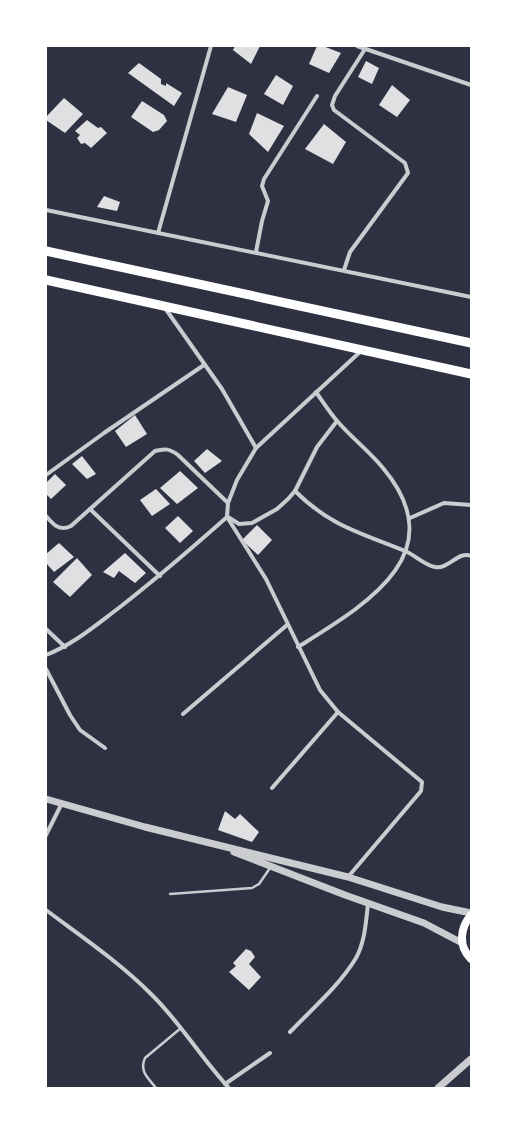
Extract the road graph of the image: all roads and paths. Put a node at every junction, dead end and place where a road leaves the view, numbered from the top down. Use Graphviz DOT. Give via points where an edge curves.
graph roads {
  1 [pos="211,46"];
  2 [pos="357,46"];
  3 [pos="365,49"];
  4 [pos="471,85"];
  5 [pos="317,96"];
  6 [pos="46,210"];
  7 [pos="158,233"];
  8 [pos="46,251"];
  9 [pos="256,252"];
  10 [pos="344,270"];
  11 [pos="46,280"];
  12 [pos="471,297"];
  13 [pos="163,305"];
  14 [pos="471,343"];
  15 [pos="363,350"];
  16 [pos="204,365"];
  17 [pos="471,374"];
  18 [pos="316,392"];
  19 [pos="337,421"];
  20 [pos="256,448"];
  21 [pos="46,475"];
  22 [pos="295,491"];
  23 [pos="228,503"];
  24 [pos="471,505"];
  25 [pos="90,509"];
  26 [pos="46,516"];
  27 [pos="228,517"];
  28 [pos="410,518"];
  29 [pos="406,552"];
  30 [pos="471,556"];
  31 [pos="160,576"];
  32 [pos="287,625"];
  33 [pos="46,628"];
  34 [pos="65,647"];
  35 [pos="298,647"];
  36 [pos="46,655"];
  37 [pos="46,670"];
  38 [pos="338,712"];
  39 [pos="183,714"];
  40 [pos="105,748"];
  41 [pos="272,788"];
  42 [pos="46,800"];
  43 [pos="62,803"];
  44 [pos="46,835"];
  45 [pos="217,845"];
  46 [pos="270,867"];
  47 [pos="348,877"];
  48 [pos="170,894"];
  49 [pos="368,904"];
  50 [pos="46,910"];
  51 [pos="471,914"];
  52 [pos="462,943"];
  53 [pos="471,959"];
  54 [pos="181,1028"];
  55 [pos="290,1032"];
  56 [pos="270,1053"];
  57 [pos="471,1059"];
  58 [pos="224,1084"];
  59 [pos="156,1088"];
  60 [pos="229,1088"];
  61 [pos="438,1088"];
  1 -- 7 [label="street"];
  2 -- 3 [label="street"];
  3 -- 4 [label="street"];
  3 -- 10 [label="street" via="332,105 334,110 405,163 408,173 350,252"];
  5 -- 9 [label="street" via="264,179 262,186 268,201"];
  6 -- 7 [label="street"];
  7 -- 9 [label="street"];
  8 -- 14 [label="highway"];
  9 -- 10 [label="street"];
  10 -- 12 [label="street"];
  11 -- 13 [label="highway"];
  13 -- 15 [label="highway"];
  13 -- 16 [label="street"];
  15 -- 17 [label="highway"];
  15 -- 18 [label="street"];
  16 -- 20 [label="street" via="236,411"];
  16 -- 21 [label="street"];
  18 -- 19 [label="street"];
  18 -- 20 [label="street"];
  19 -- 22 [label="street" via="317,446"];
  19 -- 28 [label="street" via="383,468 406,505"];
  20 -- 23 [label="street" via="237,480"];
  22 -- 27 [label="street" via="277,509 252,523 239,524"];
  22 -- 29 [label="street" via="337,524"];
  23 -- 25 [label="street" via="178,455 164,448 155,451"];
  23 -- 27 [label="street"];
  24 -- 28 [label="street" via="444,503"];
  25 -- 26 [label="street" via="67,528 56,527"];
  25 -- 31 [label="street"];
  27 -- 31 [label="street"];
  27 -- 32 [label="street" via="256,559"];
  28 -- 29 [label="street"];
  29 -- 30 [label="street" via="436,568 464,554"];
  29 -- 35 [label="street" via="397,570 360,606"];
  31 -- 34 [label="street"];
  32 -- 35 [label="street"];
  32 -- 39 [label="street"];
  33 -- 34 [label="street"];
  34 -- 36 [label="street"];
  35 -- 38 [label="street" via="320,690"];
  37 -- 40 [label="street" via="80,730"];
  38 -- 41 [label="street"];
  38 -- 47 [label="street" via="418,777 422,786 410,805"];
  42 -- 43 [label="street"];
  43 -- 44 [label="street"];
  43 -- 45 [label="street"];
  45 -- 46 [label="street"];
  45 -- 47 [label="street"];
  46 -- 48 [label="lane" via="259,884 252,888"];
  46 -- 49 [label="street"];
  47 -- 51 [label="street"];
  49 -- 52 [label="street" via="424,923"];
  49 -- 55 [label="street" via="366,928 356,957 340,980"];
  50 -- 54 [label="street" via="118,964 151,994"];
  51 -- 52 [label="main road" via="462,930"];
  52 -- 53 [label="main road"];
  54 -- 58 [label="street"];
  54 -- 59 [label="lane" via="145,1058 143,1071"];
  56 -- 58 [label="street"];
  57 -- 61 [label="street"];
  58 -- 60 [label="street"];
}
